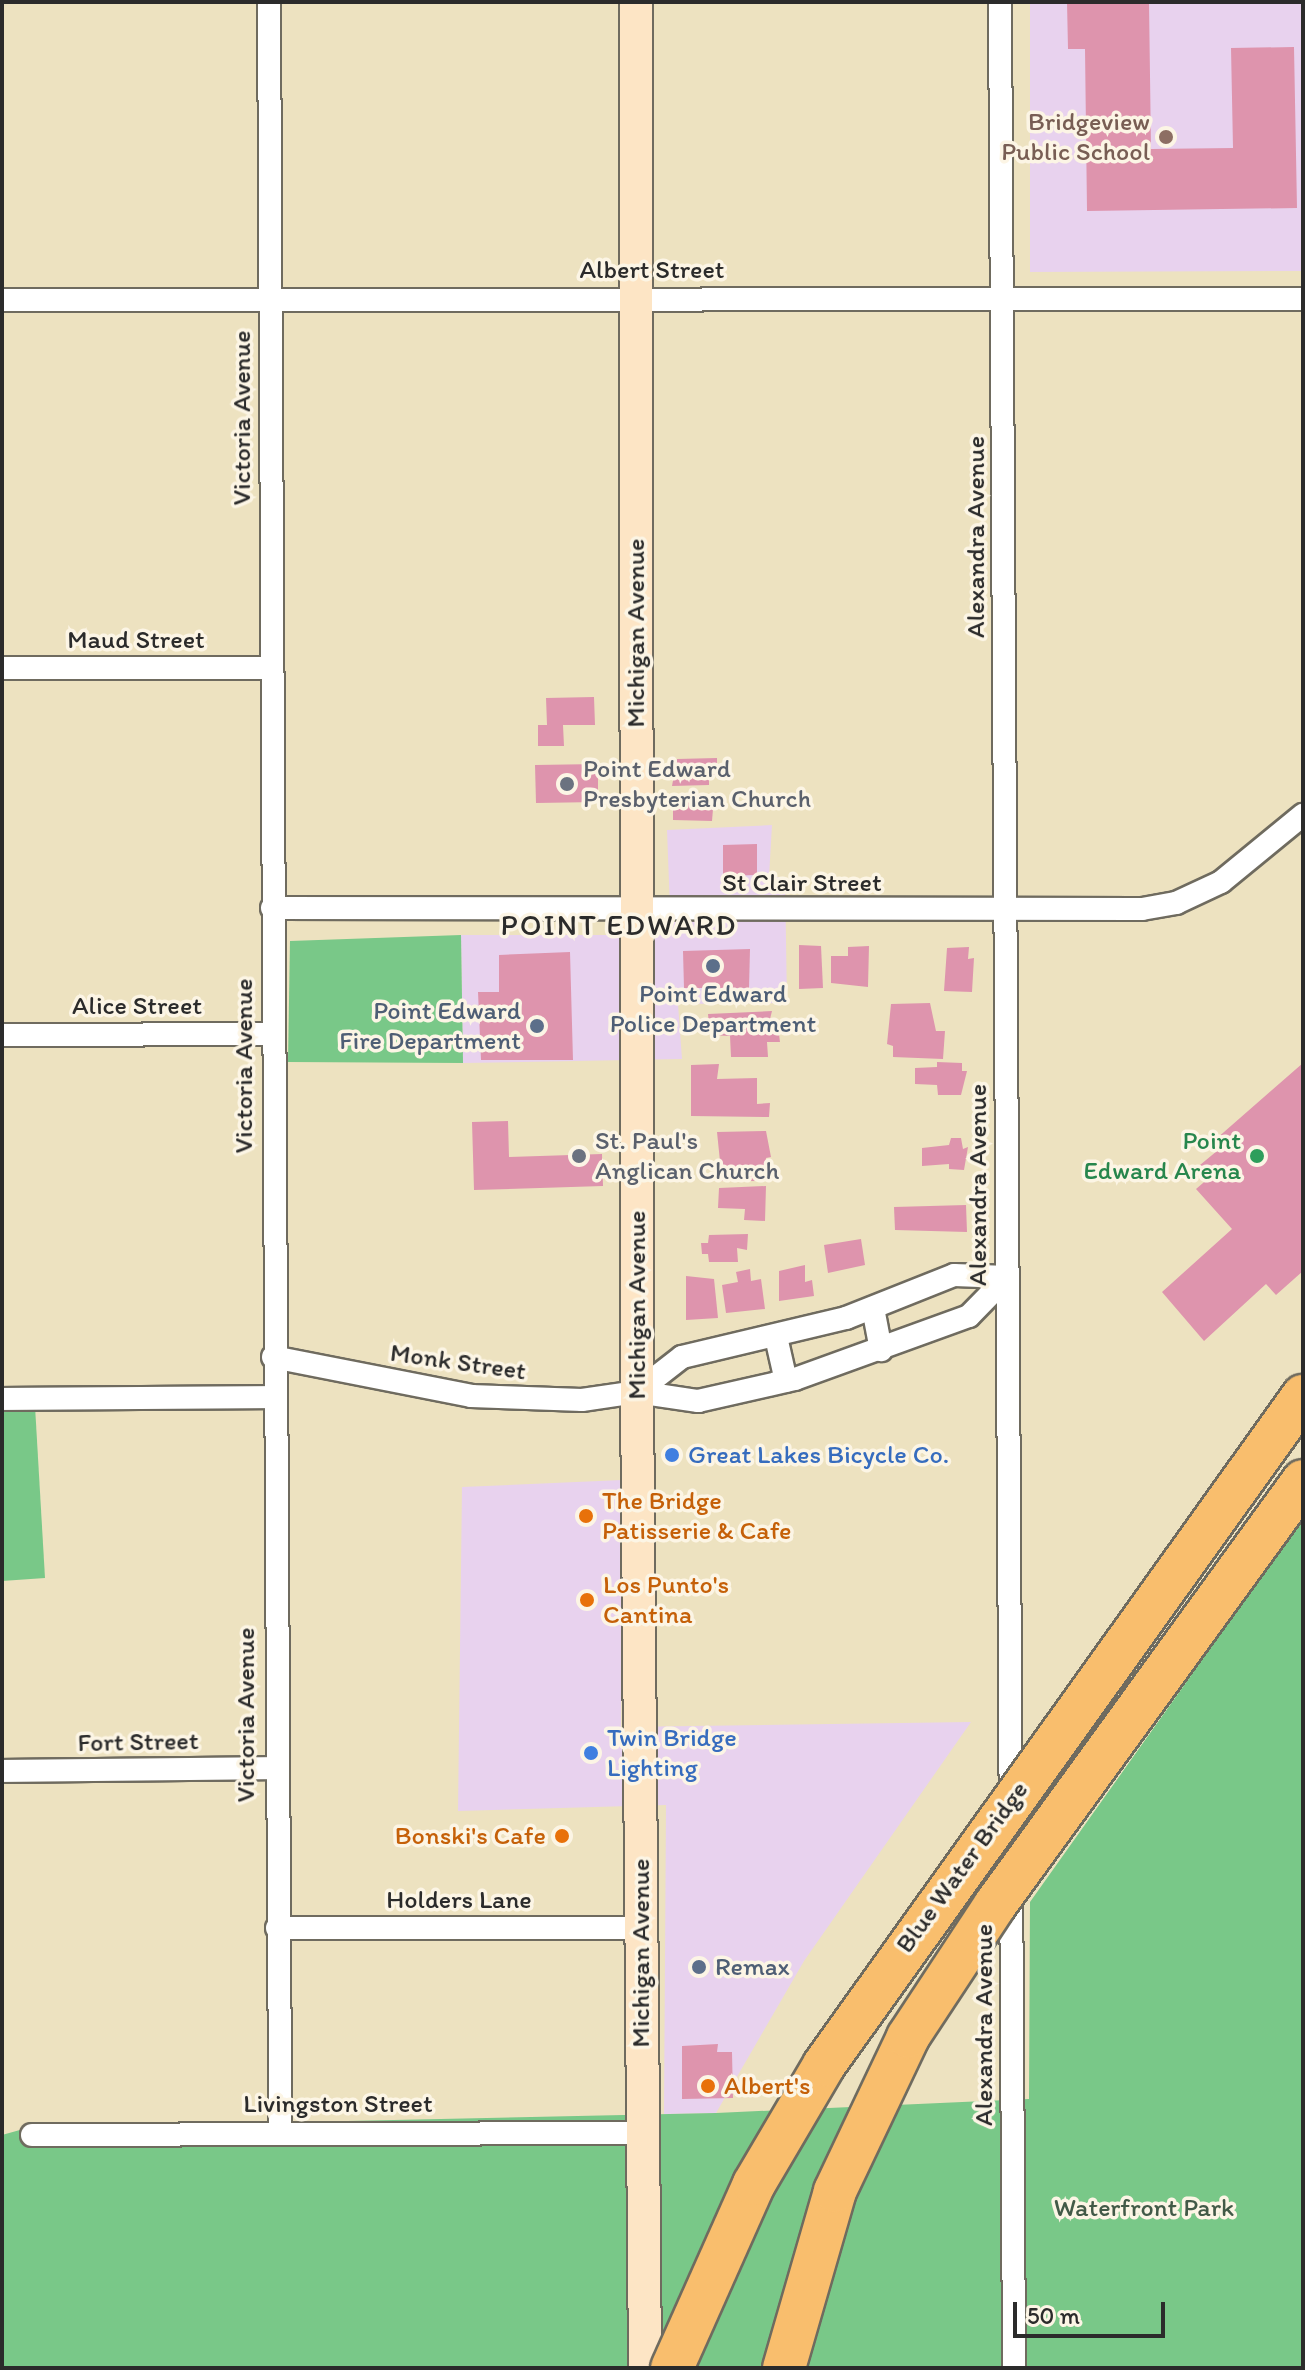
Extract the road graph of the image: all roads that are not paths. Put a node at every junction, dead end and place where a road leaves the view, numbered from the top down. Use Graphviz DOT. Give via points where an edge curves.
graph roads {
  1 [pos="269,2"];
  2 [pos="636,2"];
  3 [pos="1000,2"];
  4 [pos="636,298"];
  5 [pos="1003,298"];
  6 [pos="270,299"];
  7 [pos="1303,299"];
  8 [pos="2,300"];
  9 [pos="2,668"];
  10 [pos="269,668"];
  11 [pos="1303,815"];
  12 [pos="272,908"];
  13 [pos="1006,910"];
  14 [pos="636,911"];
  15 [pos="272,1034"];
  16 [pos="2,1035"];
  17 [pos="1007,1277"];
  18 [pos="873,1308"];
  19 [pos="776,1337"];
  20 [pos="881,1350"];
  21 [pos="273,1357"];
  22 [pos="786,1381"];
  23 [pos="637,1392"];
  24 [pos="1303,1396"];
  25 [pos="273,1397"];
  26 [pos="2,1399"];
  27 [pos="1303,1481"];
  28 [pos="274,1768"];
  29 [pos="2,1771"];
  30 [pos="277,1928"];
  31 [pos="641,1928"];
  32 [pos="280,2131"];
  33 [pos="643,2133"];
  34 [pos="32,2135"];
  35 [pos="645,2368"];
  36 [pos="672,2368"];
  37 [pos="784,2368"];
  38 [pos="1014,2368"];
  1 -- 6 [label="street, Victoria Avenue"];
  2 -- 4 [label="street, Michigan Avenue"];
  3 -- 5 [label="street, Alexandra Avenue"];
  4 -- 5 [label="street, Albert Street"];
  4 -- 6 [label="street, Albert Street"];
  4 -- 14 [label="street, Michigan Avenue"];
  5 -- 7 [label="street, Albert Street"];
  5 -- 13 [label="street, Alexandra Avenue"];
  6 -- 8 [label="street, Albert Street"];
  6 -- 10 [label="street, Victoria Avenue"];
  9 -- 10 [label="street, Maud Street"];
  10 -- 12 [label="street, Victoria Avenue"];
  11 -- 13 [label="street, St Clair Street" via="1229,876 1176,903 1142,909"];
  12 -- 14 [label="street, St Clair Street"];
  12 -- 15 [label="street, Victoria Avenue"];
  13 -- 14 [label="street, St Clair Street"];
  13 -- 17 [label="street, Alexandra Avenue"];
  14 -- 23 [label="street, Michigan Avenue"];
  15 -- 16 [label="street, Alice Street"];
  15 -- 21 [label="street, Victoria Avenue"];
  17 -- 18 [label="street, Monk Street" via="954,1275"];
  17 -- 20 [label="street, Monk Street" via="969,1316"];
  17 -- 38 [label="street, Alexandra Avenue"];
  18 -- 19 [label="street, Monk Street"];
  18 -- 20 [label="street"];
  19 -- 22 [label="street"];
  19 -- 23 [label="street, Monk Street" via="682,1357"];
  20 -- 22 [label="street, Monk Street"];
  21 -- 23 [label="street, Monk Street" via="471,1396 582,1400"];
  21 -- 25 [label="street, Victoria Avenue"];
  22 -- 23 [label="street, Monk Street" via="698,1401"];
  23 -- 31 [label="street, Michigan Avenue"];
  24 -- 36 [label="highway, Blue Water Bridge, bridge" via="824,2065 754,2184"];
  25 -- 26 [label="street"];
  25 -- 28 [label="street, Victoria Avenue"];
  27 -- 37 [label="highway, Blue Water Bridge, bridge" via="995,1905 908,2037 835,2191"];
  28 -- 29 [label="street, Fort Street"];
  28 -- 30 [label="street, Victoria Avenue"];
  30 -- 31 [label="street, Holders Lane"];
  30 -- 32 [label="street, Victoria Avenue"];
  31 -- 33 [label="street, Michigan Avenue"];
  32 -- 33 [label="street, Livingston Street"];
  32 -- 34 [label="street, Livingston Street"];
  33 -- 35 [label="street, Michigan Avenue"];
}
